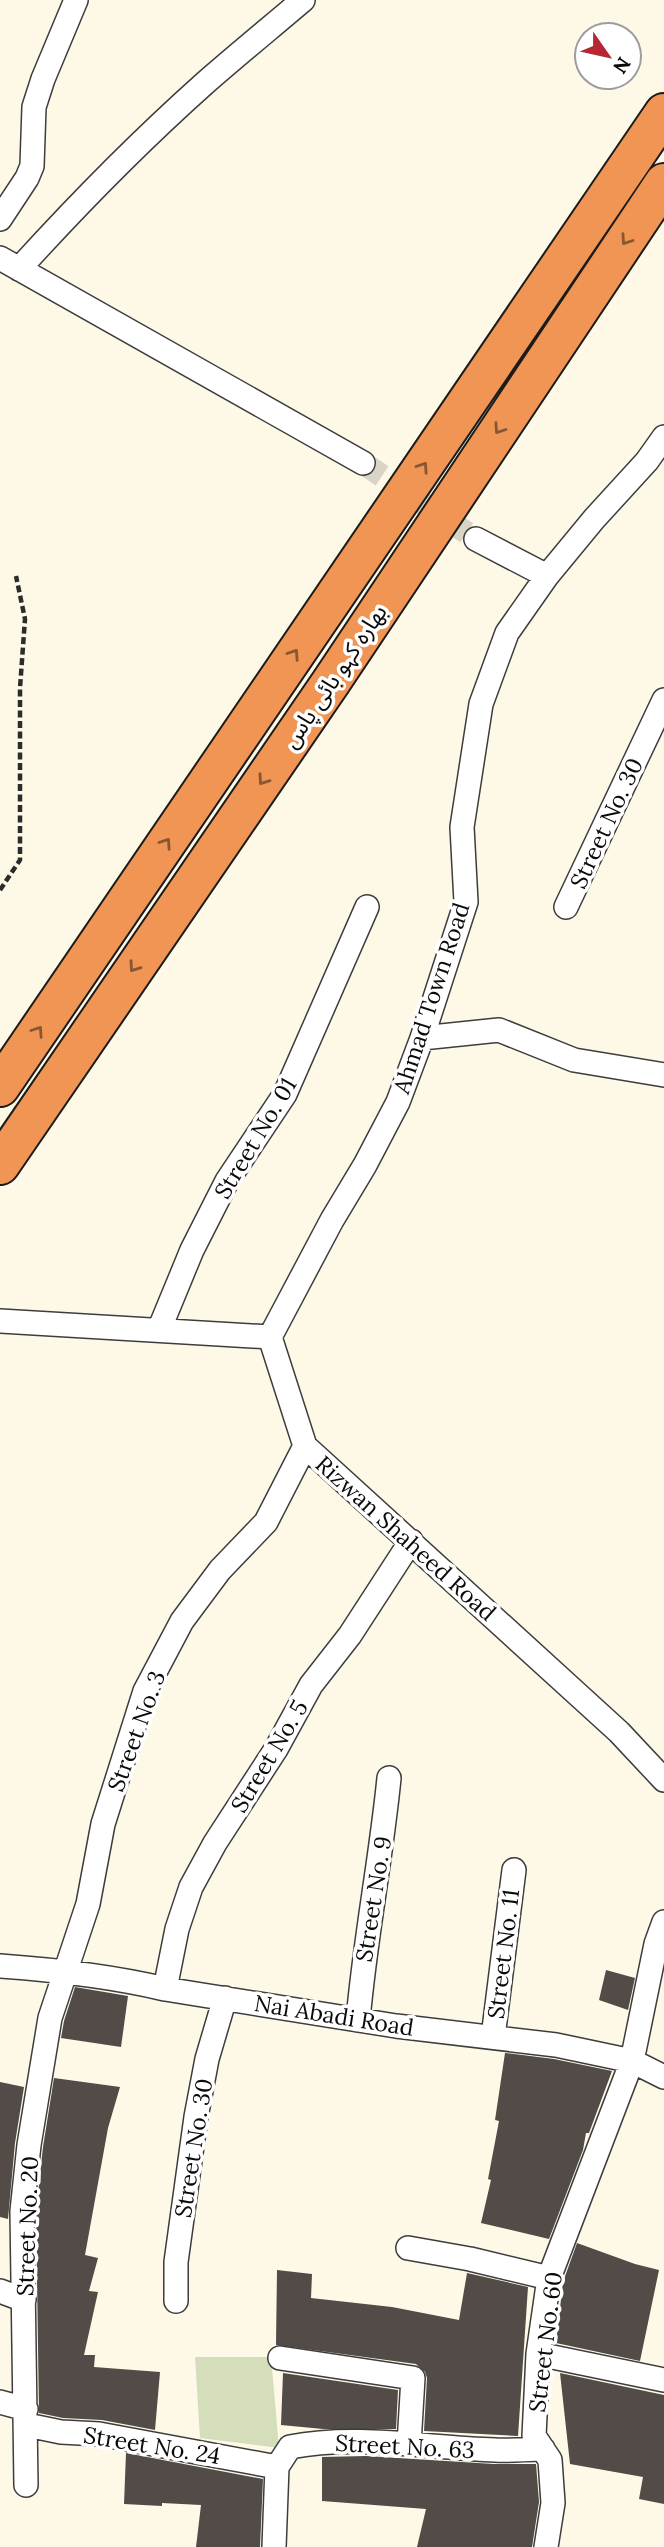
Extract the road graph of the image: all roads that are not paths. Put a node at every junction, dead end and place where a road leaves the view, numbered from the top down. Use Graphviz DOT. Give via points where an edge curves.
graph roads {
  1 [pos="76,0"];
  2 [pos="303,0"];
  3 [pos="664,113"];
  4 [pos="664,183"];
  5 [pos="0,219"];
  6 [pos="10,263"];
  7 [pos="664,437"];
  8 [pos="363,463"];
  9 [pos="656,467"];
  10 [pos="476,539"];
  11 [pos="547,576"];
  12 [pos="664,700"];
  13 [pos="367,907"];
  14 [pos="566,907"];
  15 [pos="422,1038"];
  16 [pos="664,1075"];
  17 [pos="0,1087"];
  18 [pos="0,1166"];
  19 [pos="0,1321"];
  20 [pos="159,1330"];
  21 [pos="270,1337"];
  22 [pos="305,1446"];
  23 [pos="411,1541"];
  24 [pos="389,1778"];
  25 [pos="664,1780"];
  26 [pos="513,1870"];
  27 [pos="664,1922"];
  28 [pos="0,1966"];
  29 [pos="64,1971"];
  30 [pos="165,1989"];
  31 [pos="225,1998"];
  32 [pos="358,2020"];
  33 [pos="493,2037"];
  34 [pos="632,2061"];
  35 [pos="664,2077"];
  36 [pos="408,2248"];
  37 [pos="549,2278"];
  38 [pos="0,2291"];
  39 [pos="24,2300"];
  40 [pos="176,2301"];
  41 [pos="538,2354"];
  42 [pos="280,2358"];
  43 [pos="664,2380"];
  44 [pos="0,2403"];
  45 [pos="26,2416"];
  46 [pos="409,2444"];
  47 [pos="543,2449"];
  48 [pos="277,2467"];
  49 [pos="26,2485"];
  50 [pos="274,2547"];
  51 [pos="546,2547"];
  1 -- 5 [label="street" via="34,107 32,166"];
  2 -- 6 [label="street" via="205,83 58,226"];
  17 -- 3 [label="highway, بھارہ کہو بائی پاس, one-way"];
  4 -- 18 [label="highway, بھارہ کہو بائی پاس, one-way"];
  6 -- 8 [label="street"];
  7 -- 9 [label="street, Ahmad Town Road"];
  9 -- 11 [label="street, Ahmad Town Road" via="594,519"];
  10 -- 11 [label="street"];
  11 -- 15 [label="street, Ahmad Town Road" via="507,633 481,704 462,827 466,902"];
  12 -- 14 [label="street, Street No. 30"];
  13 -- 20 [label="street, Street No. 01" via="285,1094 227,1181"];
  15 -- 16 [label="street" via="499,1030 574,1060"];
  15 -- 21 [label="street, Ahmad Town Road" via="398,1102"];
  19 -- 20 [label="street"];
  20 -- 21 [label="street"];
  21 -- 22 [label="street, Rizwan Shaheed Road"];
  22 -- 23 [label="street, Rizwan Shaheed Road"];
  22 -- 29 [label="street, Street No. 3" via="266,1522 220,1570 182,1621 145,1691 103,1824 88,1903"];
  23 -- 25 [label="street, Rizwan Shaheed Road" via="619,1732"];
  23 -- 30 [label="street, Street No. 5" via="350,1635 311,1685 191,1886"];
  24 -- 32 [label="street, Street No. 9"];
  26 -- 33 [label="street, Street No. 11"];
  27 -- 34 [label="street"];
  28 -- 29 [label="street, Nai Abadi Road"];
  29 -- 30 [label="street, Nai Abadi Road"];
  29 -- 39 [label="street, Street No. 20" via="50,2018 29,2145 22,2211"];
  30 -- 31 [label="street, Nai Abadi Road"];
  31 -- 32 [label="street, Nai Abadi Road"];
  31 -- 40 [label="street, Street No. 30" via="206,2059 196,2117 176,2262"];
  32 -- 33 [label="street, Nai Abadi Road"];
  33 -- 34 [label="street, Nai Abadi Road"];
  34 -- 35 [label="street, Nai Abadi Road"];
  34 -- 37 [label="street, Street No. 60"];
  36 -- 37 [label="street"];
  37 -- 41 [label="street, Street No. 60"];
  38 -- 39 [label="street"];
  39 -- 45 [label="street, Street No. 20"];
  41 -- 43 [label="street"];
  41 -- 47 [label="street, Street No. 60" via="534,2436"];
  42 -- 46 [label="street" via="412,2378"];
  44 -- 45 [label="street, Street No. 24"];
  45 -- 48 [label="street, Street No. 24" via="61,2432 99,2434"];
  45 -- 49 [label="street, Street No. 20"];
  46 -- 47 [label="street, Street No. 63"];
  46 -- 48 [label="street, Street No. 63" via="316,2442 290,2447"];
  47 -- 51 [label="street, Street No. 60" via="550,2459 553,2503"];
  48 -- 50 [label="street"];
}
